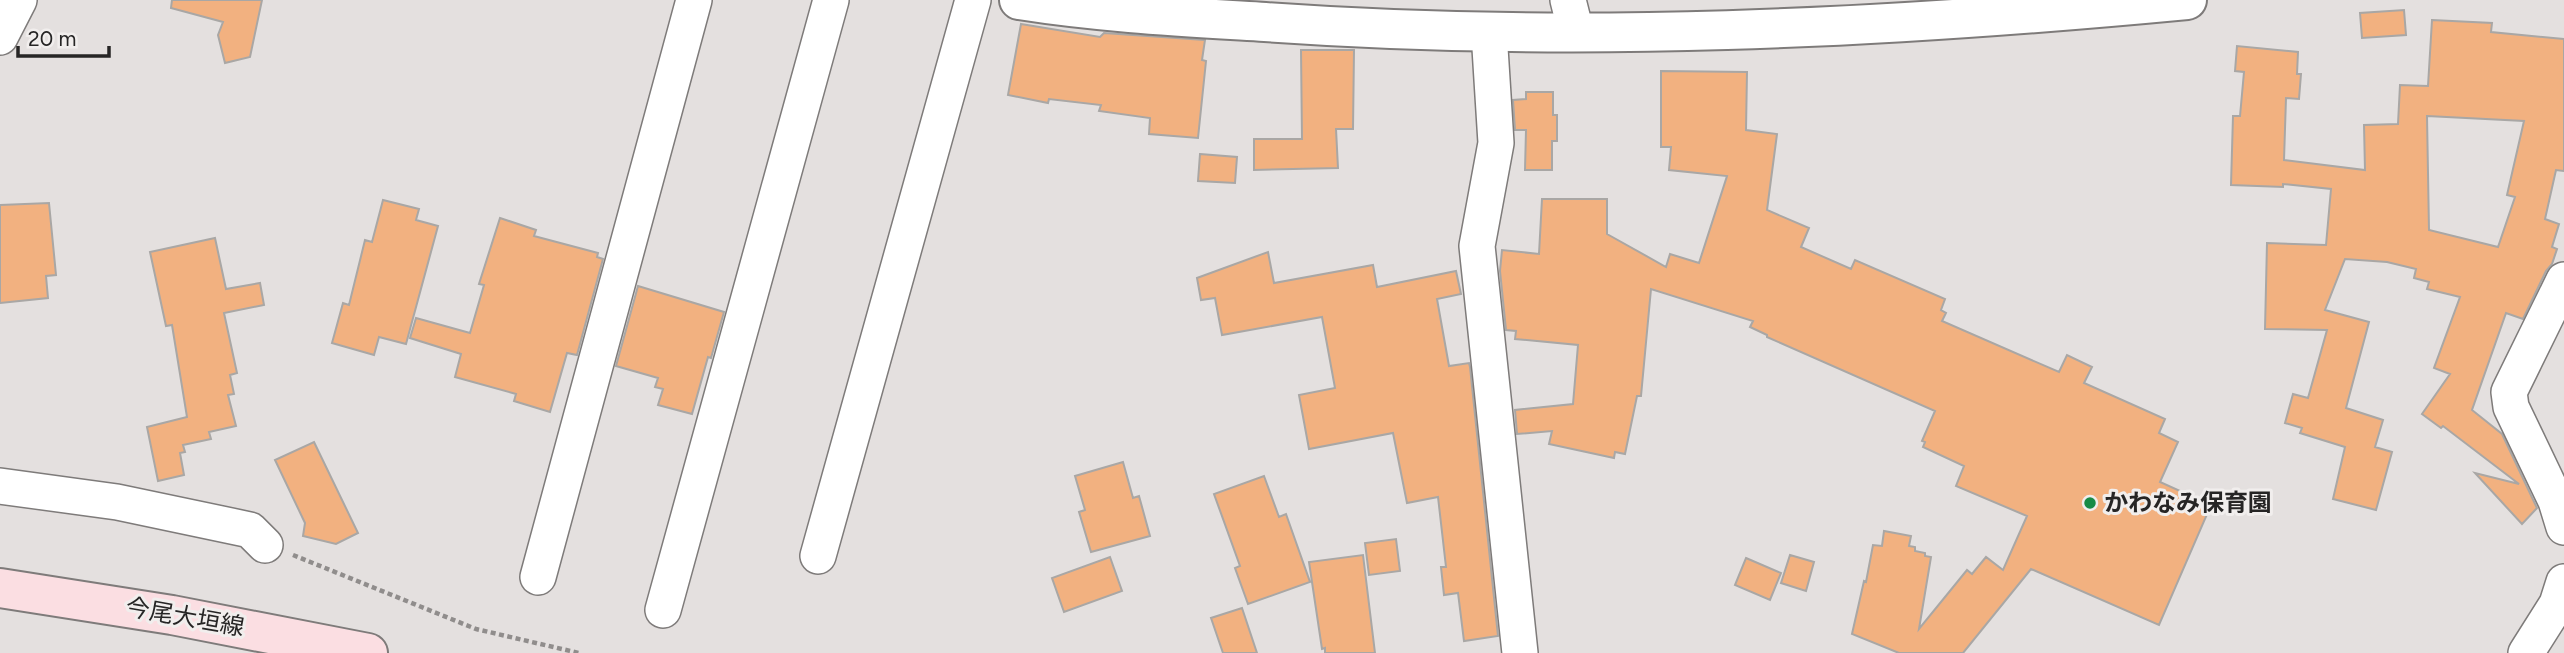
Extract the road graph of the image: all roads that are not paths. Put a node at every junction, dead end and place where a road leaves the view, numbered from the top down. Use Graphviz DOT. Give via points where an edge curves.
graph roads {
  1 [pos="19,0"];
  2 [pos="694,0"];
  3 [pos="831,0"];
  4 [pos="973,0"];
  5 [pos="1019,0"];
  6 [pos="2188,0"];
  7 [pos="1572,16"];
  8 [pos="1637,16"];
  9 [pos="1489,32"];
  10 [pos="0,37"];
  11 [pos="2564,280"];
  12 [pos="0,486"];
  13 [pos="2564,527"];
  14 [pos="265,545"];
  15 [pos="818,556"];
  16 [pos="538,577"];
  17 [pos="2564,582"];
  18 [pos="0,588"];
  19 [pos="663,610"];
  20 [pos="369,653"];
  21 [pos="1520,653"];
  22 [pos="2526,653"];
  1 -- 10 [label="street"];
  2 -- 16 [label="street"];
  3 -- 19 [label="street"];
  4 -- 15 [label="street"];
  5 -- 9 [label="street" via="1083,10 1329,27"];
  6 -- 8 [label="street" via="2012,17 1760,30"];
  7 -- 8 [label="street"];
  7 -- 9 [label="street"];
  9 -- 21 [label="street" via="1496,143 1477,246"];
  11 -- 13 [label="street" via="2509,392 2511,407"];
  12 -- 14 [label="street" via="117,502 250,530"];
  17 -- 22 [label="street" via="2557,604"];
  18 -- 20 [label="main road, 今尾大垣線"];
}
